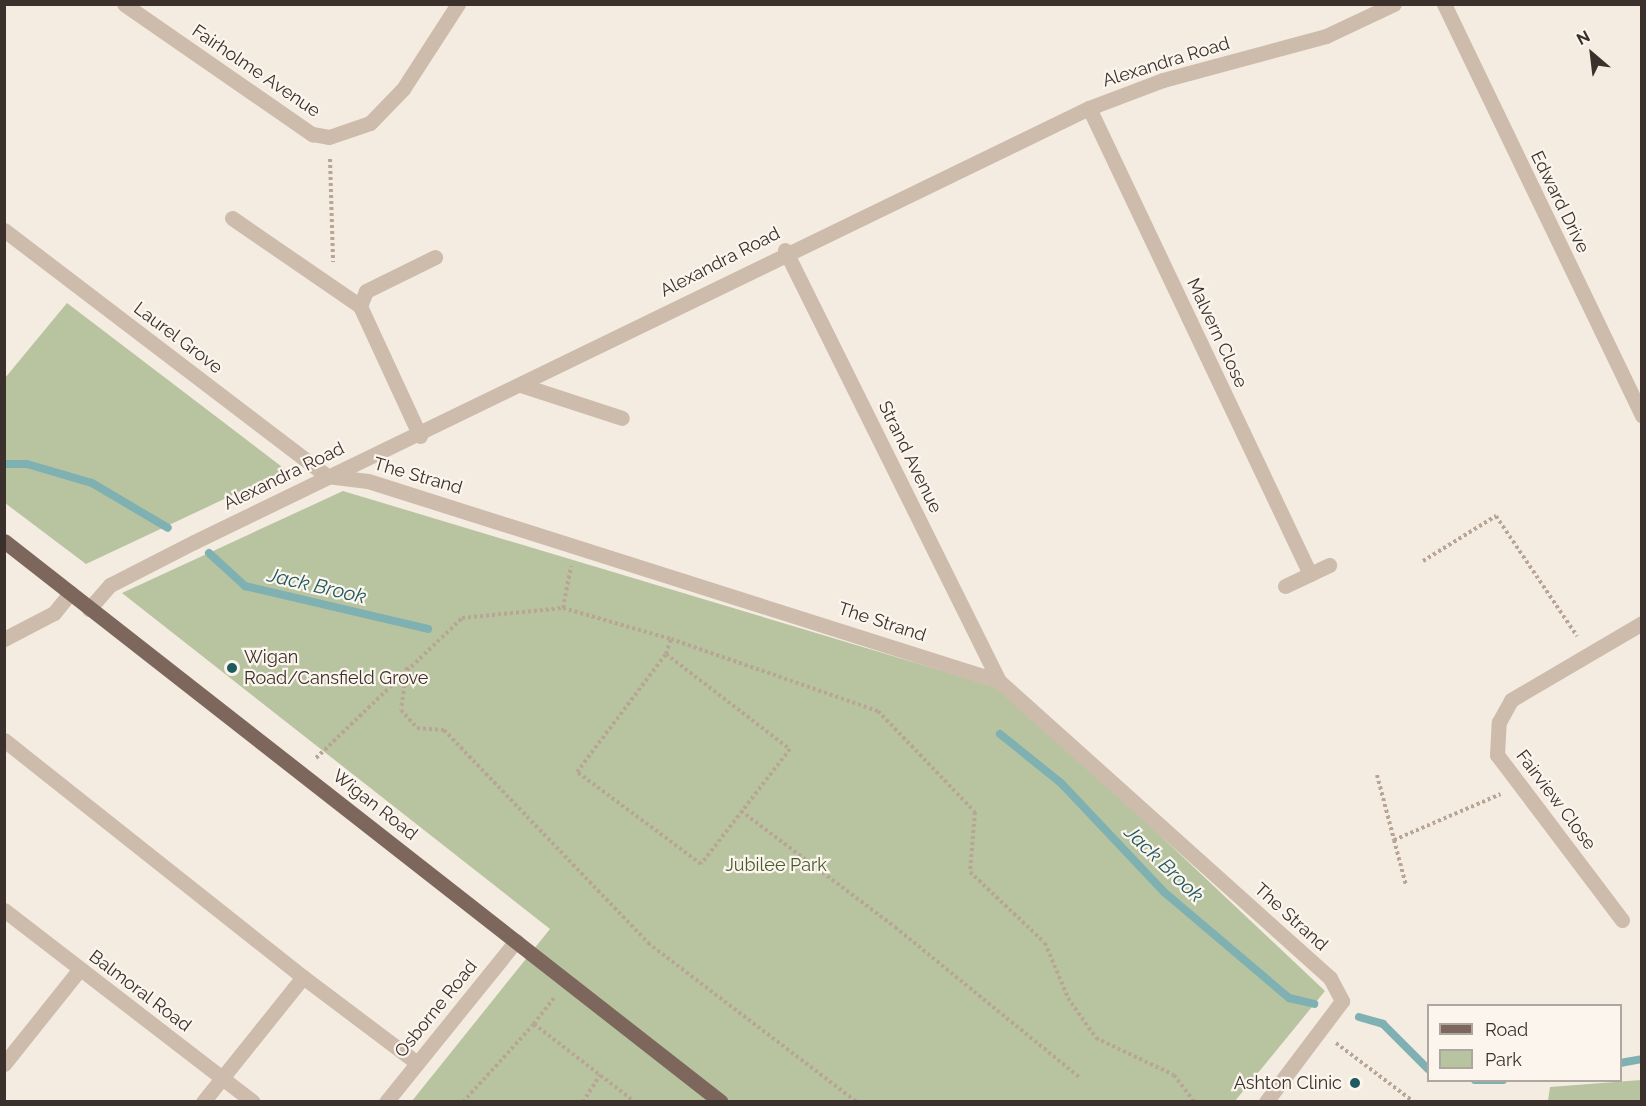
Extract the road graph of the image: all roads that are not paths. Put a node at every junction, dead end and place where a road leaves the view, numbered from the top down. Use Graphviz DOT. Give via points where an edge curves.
graph roads {
  1 [pos="124,4"];
  2 [pos="458,4"];
  3 [pos="1394,4"];
  4 [pos="1444,4"];
  5 [pos="1089,108"];
  6 [pos="232,218"];
  7 [pos="4,230"];
  8 [pos="785,250"];
  9 [pos="435,257"];
  10 [pos="360,306"];
  11 [pos="521,385"];
  12 [pos="1641,416"];
  13 [pos="622,418"];
  14 [pos="420,436"];
  15 [pos="327,476"];
  16 [pos="4,541"];
  17 [pos="1329,565"];
  18 [pos="1310,574"];
  19 [pos="1285,586"];
  20 [pos="70,593"];
  21 [pos="89,609"];
  22 [pos="1641,623"];
  23 [pos="4,639"];
  24 [pos="999,681"];
  25 [pos="4,740"];
  26 [pos="4,910"];
  27 [pos="1622,920"];
  28 [pos="516,941"];
  29 [pos="79,970"];
  30 [pos="303,977"];
  31 [pos="417,1063"];
  32 [pos="4,1064"];
  33 [pos="222,1076"];
  34 [pos="203,1101"];
  35 [pos="253,1101"];
  36 [pos="386,1101"];
  37 [pos="721,1101"];
  38 [pos="1266,1101"];
  1 -- 2 [label="street, Fairholme Avenue" via="312,134 329,137 370,123 403,89"];
  3 -- 5 [label="street, Alexandra Road" via="1326,36 1163,81"];
  4 -- 12 [label="street, Edward Drive"];
  5 -- 8 [label="street, Alexandra Road"];
  5 -- 18 [label="street, Malvern Close"];
  6 -- 10 [label="street" via="335,293"];
  7 -- 15 [label="street, Laurel Grove"];
  8 -- 11 [label="street, Alexandra Road"];
  8 -- 24 [label="street, Strand Avenue"];
  9 -- 10 [label="street" via="366,291"];
  10 -- 14 [label="street"];
  11 -- 13 [label="street"];
  11 -- 14 [label="street, Alexandra Road"];
  14 -- 15 [label="street, Alexandra Road"];
  15 -- 21 [label="street, Alexandra Road" via="116,582"];
  15 -- 24 [label="street, The Strand" via="368,481 575,544"];
  16 -- 20 [label="main road, Wigan Road"];
  17 -- 18 [label="street"];
  18 -- 19 [label="street"];
  20 -- 21 [label="main road, Wigan Road"];
  20 -- 23 [label="street" via="54,613"];
  21 -- 28 [label="main road, Wigan Road"];
  22 -- 27 [label="street, Fairview Close" via="1511,700 1499,722 1497,755"];
  24 -- 38 [label="street, The Strand" via="1330,978 1342,1001"];
  25 -- 30 [label="street"];
  26 -- 29 [label="street, Balmoral Road"];
  28 -- 31 [label="street, Osborne Road"];
  28 -- 37 [label="main road, Wigan Road"];
  29 -- 32 [label="street"];
  29 -- 33 [label="street, Balmoral Road"];
  30 -- 31 [label="street"];
  30 -- 33 [label="street"];
  31 -- 36 [label="street, Osborne Road"];
  33 -- 34 [label="street"];
  33 -- 35 [label="street, Balmoral Road"];
}
